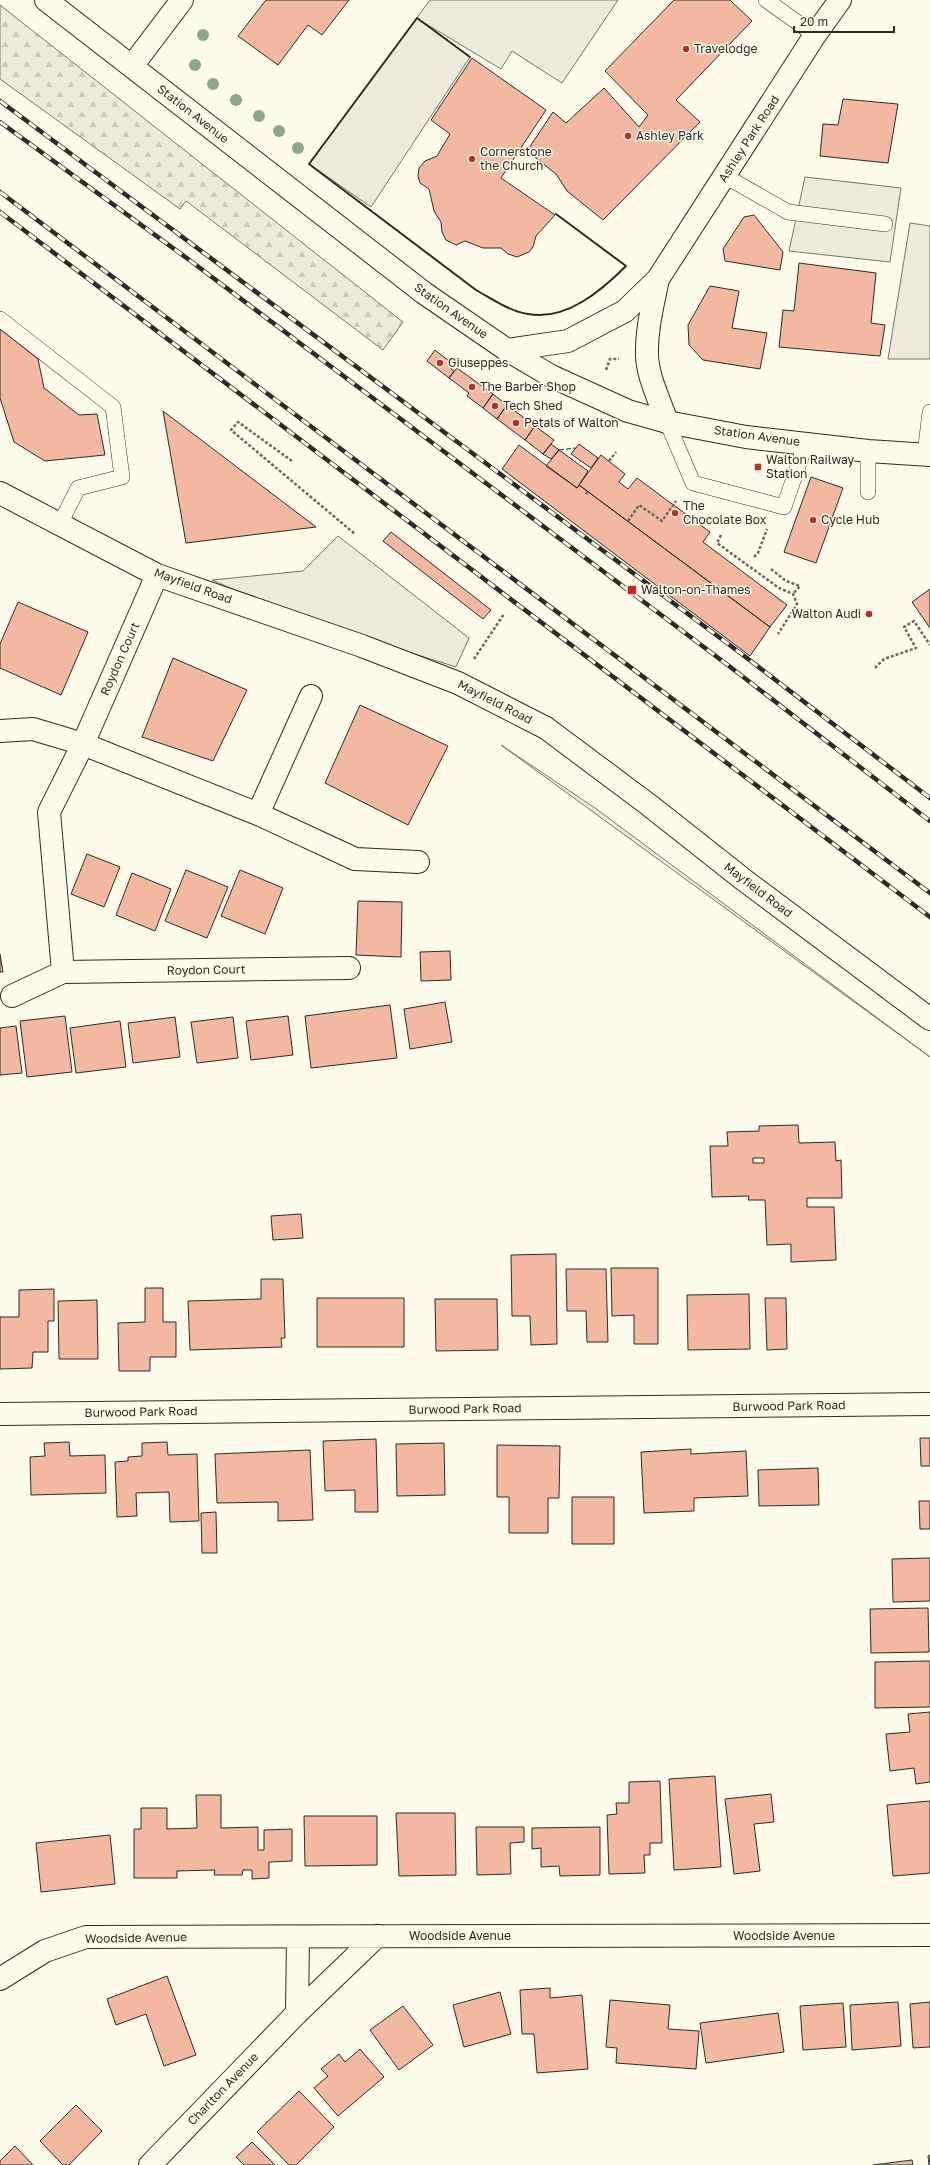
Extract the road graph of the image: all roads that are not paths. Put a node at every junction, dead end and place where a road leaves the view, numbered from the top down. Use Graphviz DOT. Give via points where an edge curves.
graph roads {
  1 [pos="46,0"];
  2 [pos="182,0"];
  3 [pos="766,0"];
  4 [pos="840,0"];
  5 [pos="815,35"];
  6 [pos="132,66"];
  7 [pos="725,176"];
  8 [pos="885,224"];
  9 [pos="658,279"];
  10 [pos="0,319"];
  11 [pos="507,350"];
  12 [pos="930,412"];
  13 [pos="667,422"];
  14 [pos="806,443"];
  15 [pos="868,451"];
  16 [pos="927,455"];
  17 [pos="868,492"];
  18 [pos="0,493"];
  19 [pos="60,524"];
  20 [pos="157,575"];
  21 [pos="311,696"];
  22 [pos="0,731"];
  23 [pos="83,744"];
  24 [pos="258,814"];
  25 [pos="418,862"];
  26 [pos="349,968"];
  27 [pos="63,972"];
  28 [pos="12,996"];
  29 [pos="930,1019"];
  30 [pos="930,1404"];
  31 [pos="0,1414"];
  32 [pos="930,1935"];
  33 [pos="378,1936"];
  34 [pos="298,1937"];
  35 [pos="0,1979"];
  36 [pos="297,2013"];
  37 [pos="150,2165"];
  1 -- 6 [label="street, Station Avenue"];
  2 -- 6 [label="street"];
  3 -- 5 [label="lane"];
  4 -- 5 [label="street, Ashley Park Road"];
  5 -- 7 [label="street, Ashley Park Road"];
  6 -- 11 [label="street, Station Avenue" via="424,293"];
  7 -- 8 [label="lane" via="788,212"];
  7 -- 9 [label="street, Ashley Park Road"];
  9 -- 11 [label="street, Ashley Park Road" via="625,311 568,341"];
  9 -- 13 [label="street, Ashley Park Road" via="648,326 647,357 652,382"];
  10 -- 19 [label="lane" via="113,407 122,477 78,488"];
  11 -- 13 [label="street, Station Avenue" via="551,376 628,411"];
  12 -- 16 [label="lane"];
  13 -- 14 [label="street, Station Avenue" via="746,436"];
  13 -- 14 [label="lane" via="693,483 784,506"];
  14 -- 15 [label="street, Station Avenue"];
  15 -- 16 [label="street, Station Avenue"];
  15 -- 17 [label="lane"];
  18 -- 19 [label="street, Mayfield Road"];
  19 -- 20 [label="street, Mayfield Road"];
  20 -- 23 [label="street, Roydon Court"];
  20 -- 29 [label="street, Mayfield Road" via="362,646 458,683 546,728"];
  21 -- 24 [label="street"];
  22 -- 23 [label="street" via="33,729"];
  23 -- 24 [label="street"];
  23 -- 27 [label="street, Roydon Court" via="49,812"];
  24 -- 25 [label="street" via="355,859"];
  26 -- 27 [label="street, Roydon Court"];
  27 -- 28 [label="street, Roydon Court"];
  30 -- 31 [label="street, Burwood Park Road"];
  32 -- 33 [label="street, Woodside Avenue"];
  33 -- 34 [label="street, Woodside Avenue"];
  33 -- 36 [label="street, Charlton Avenue"];
  34 -- 35 [label="street, Woodside Avenue" via="86,1937 45,1951"];
  34 -- 36 [label="street"];
  36 -- 37 [label="street, Charlton Avenue"];
}
